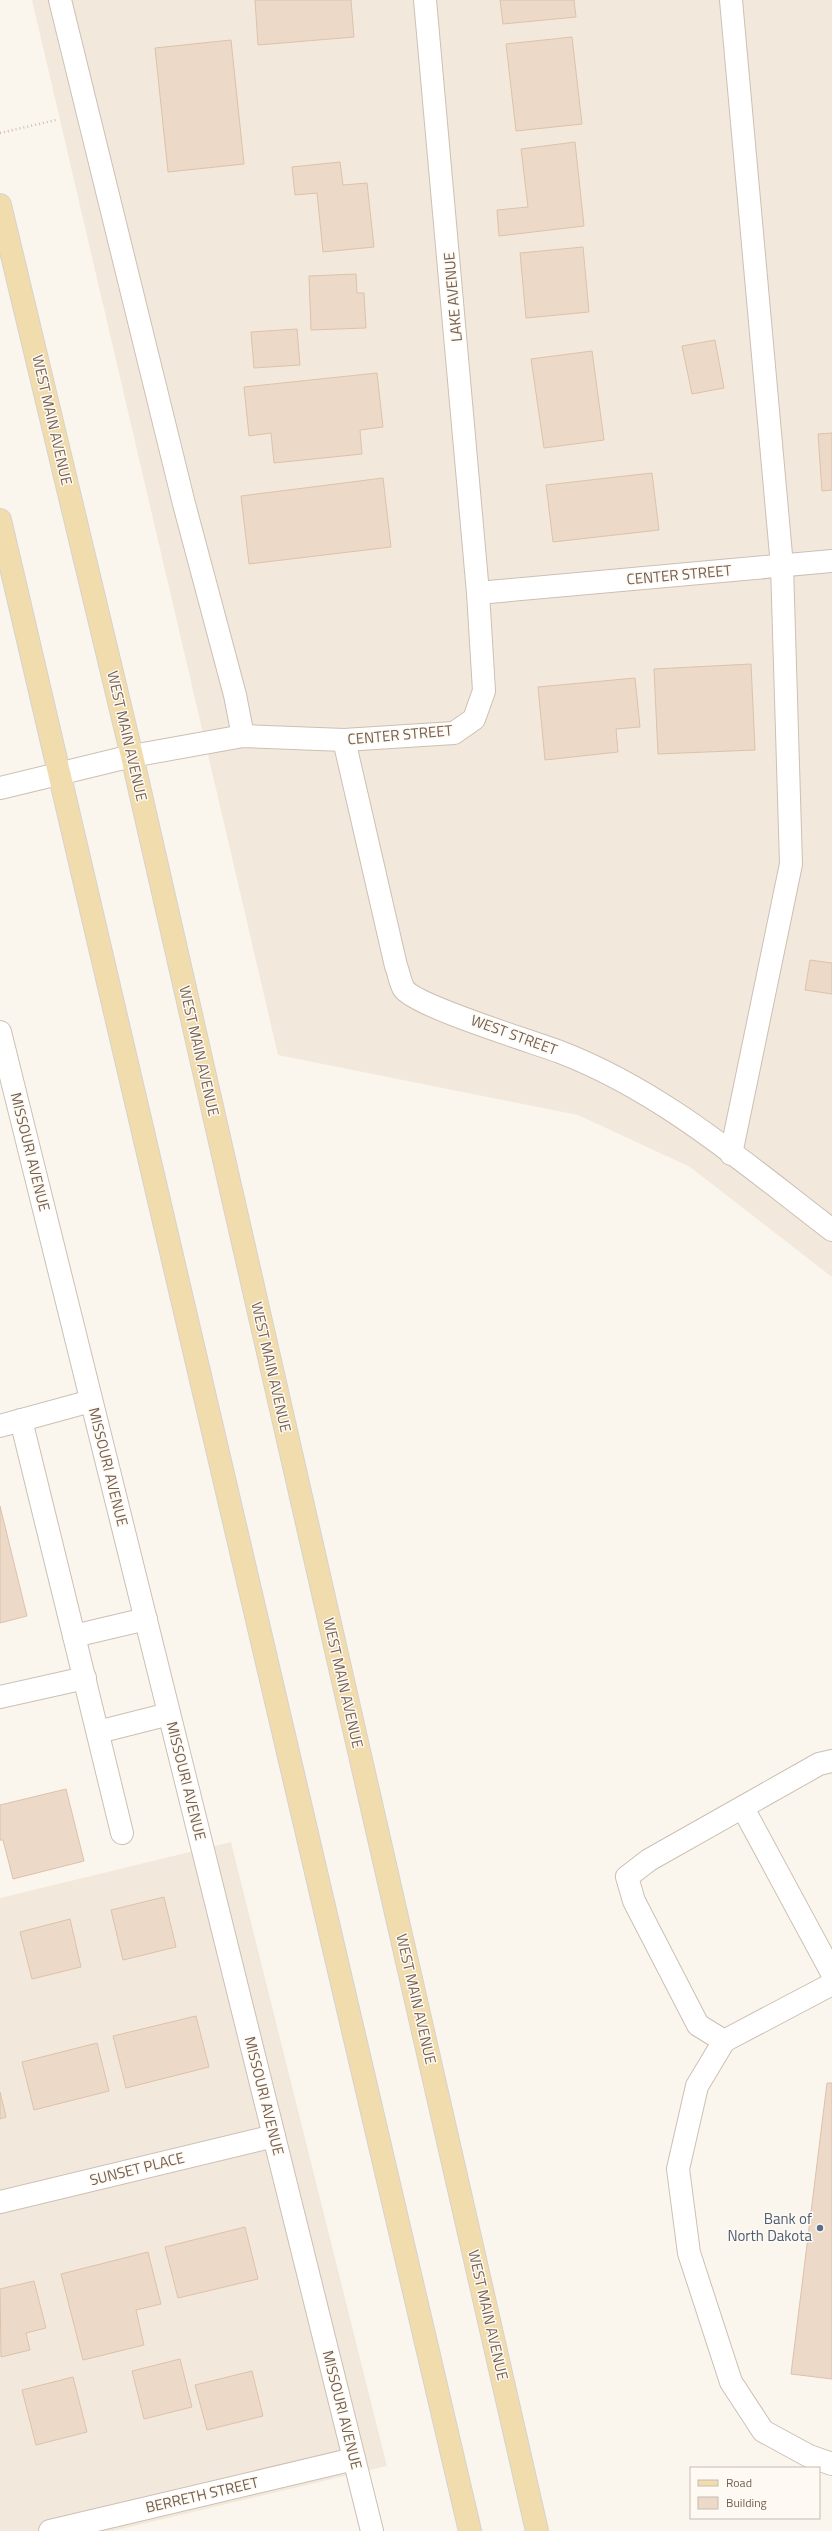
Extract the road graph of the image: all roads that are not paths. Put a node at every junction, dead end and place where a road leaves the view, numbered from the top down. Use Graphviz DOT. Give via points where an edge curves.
graph roads {
  1 [pos="60,0"];
  2 [pos="425,0"];
  3 [pos="731,0"];
  4 [pos="0,205"];
  5 [pos="0,520"];
  6 [pos="832,561"];
  7 [pos="782,566"];
  8 [pos="478,593"];
  9 [pos="243,736"];
  10 [pos="344,740"];
  11 [pos="132,756"];
  12 [pos="59,773"];
  13 [pos="0,788"];
  14 [pos="0,1032"];
  15 [pos="731,1154"];
  16 [pos="832,1230"];
  17 [pos="91,1401"];
  18 [pos="21,1420"];
  19 [pos="0,1426"];
  20 [pos="146,1619"];
  21 [pos="74,1636"];
  22 [pos="85,1678"];
  23 [pos="0,1697"];
  24 [pos="169,1714"];
  25 [pos="98,1732"];
  26 [pos="832,1761"];
  27 [pos="743,1808"];
  28 [pos="122,1833"];
  29 [pos="832,1973"];
  30 [pos="832,1984"];
  31 [pos="724,2041"];
  32 [pos="274,2136"];
  33 [pos="0,2202"];
  34 [pos="354,2459"];
  35 [pos="832,2464"];
  36 [pos="50,2531"];
  37 [pos="372,2531"];
  38 [pos="470,2531"];
  39 [pos="537,2531"];
  1 -- 9 [label="street" via="184,504 235,695"];
  2 -- 8 [label="street, LAKE AVENUE"];
  3 -- 7 [label="street"];
  4 -- 11 [label="main road, WEST MAIN AVENUE"];
  5 -- 12 [label="main road"];
  6 -- 7 [label="street, CENTER STREET"];
  7 -- 8 [label="street, CENTER STREET"];
  7 -- 15 [label="street" via="791,864"];
  8 -- 10 [label="street, CENTER STREET" via="484,691 474,719 454,733"];
  9 -- 10 [label="street, CENTER STREET"];
  9 -- 11 [label="street, CENTER STREET"];
  10 -- 15 [label="street, WEST STREET" via="396,966 404,989 427,1005 561,1053 609,1074 667,1107"];
  11 -- 12 [label="street, CENTER STREET"];
  11 -- 39 [label="main road, WEST MAIN AVENUE"];
  12 -- 13 [label="street, CENTER STREET"];
  12 -- 38 [label="main road"];
  14 -- 17 [label="street, MISSOURI AVENUE"];
  15 -- 16 [label="street, WEST STREET"];
  17 -- 18 [label="street"];
  17 -- 20 [label="street, MISSOURI AVENUE"];
  18 -- 19 [label="street"];
  18 -- 21 [label="street"];
  20 -- 21 [label="street"];
  20 -- 24 [label="street, MISSOURI AVENUE"];
  21 -- 22 [label="street"];
  22 -- 23 [label="street"];
  22 -- 25 [label="street"];
  24 -- 25 [label="street"];
  24 -- 32 [label="street, MISSOURI AVENUE"];
  25 -- 28 [label="street"];
  26 -- 27 [label="street" via="819,1764"];
  27 -- 29 [label="street"];
  27 -- 31 [label="street" via="649,1860 627,1877 634,1900 698,2025"];
  30 -- 31 [label="street"];
  31 -- 35 [label="street" via="697,2086 678,2169 689,2253 731,2382 763,2431 809,2456"];
  32 -- 33 [label="street, SUNSET PLACE"];
  32 -- 34 [label="street, MISSOURI AVENUE"];
  34 -- 36 [label="street, BERRETH STREET"];
  34 -- 37 [label="street, MISSOURI AVENUE"];
}
